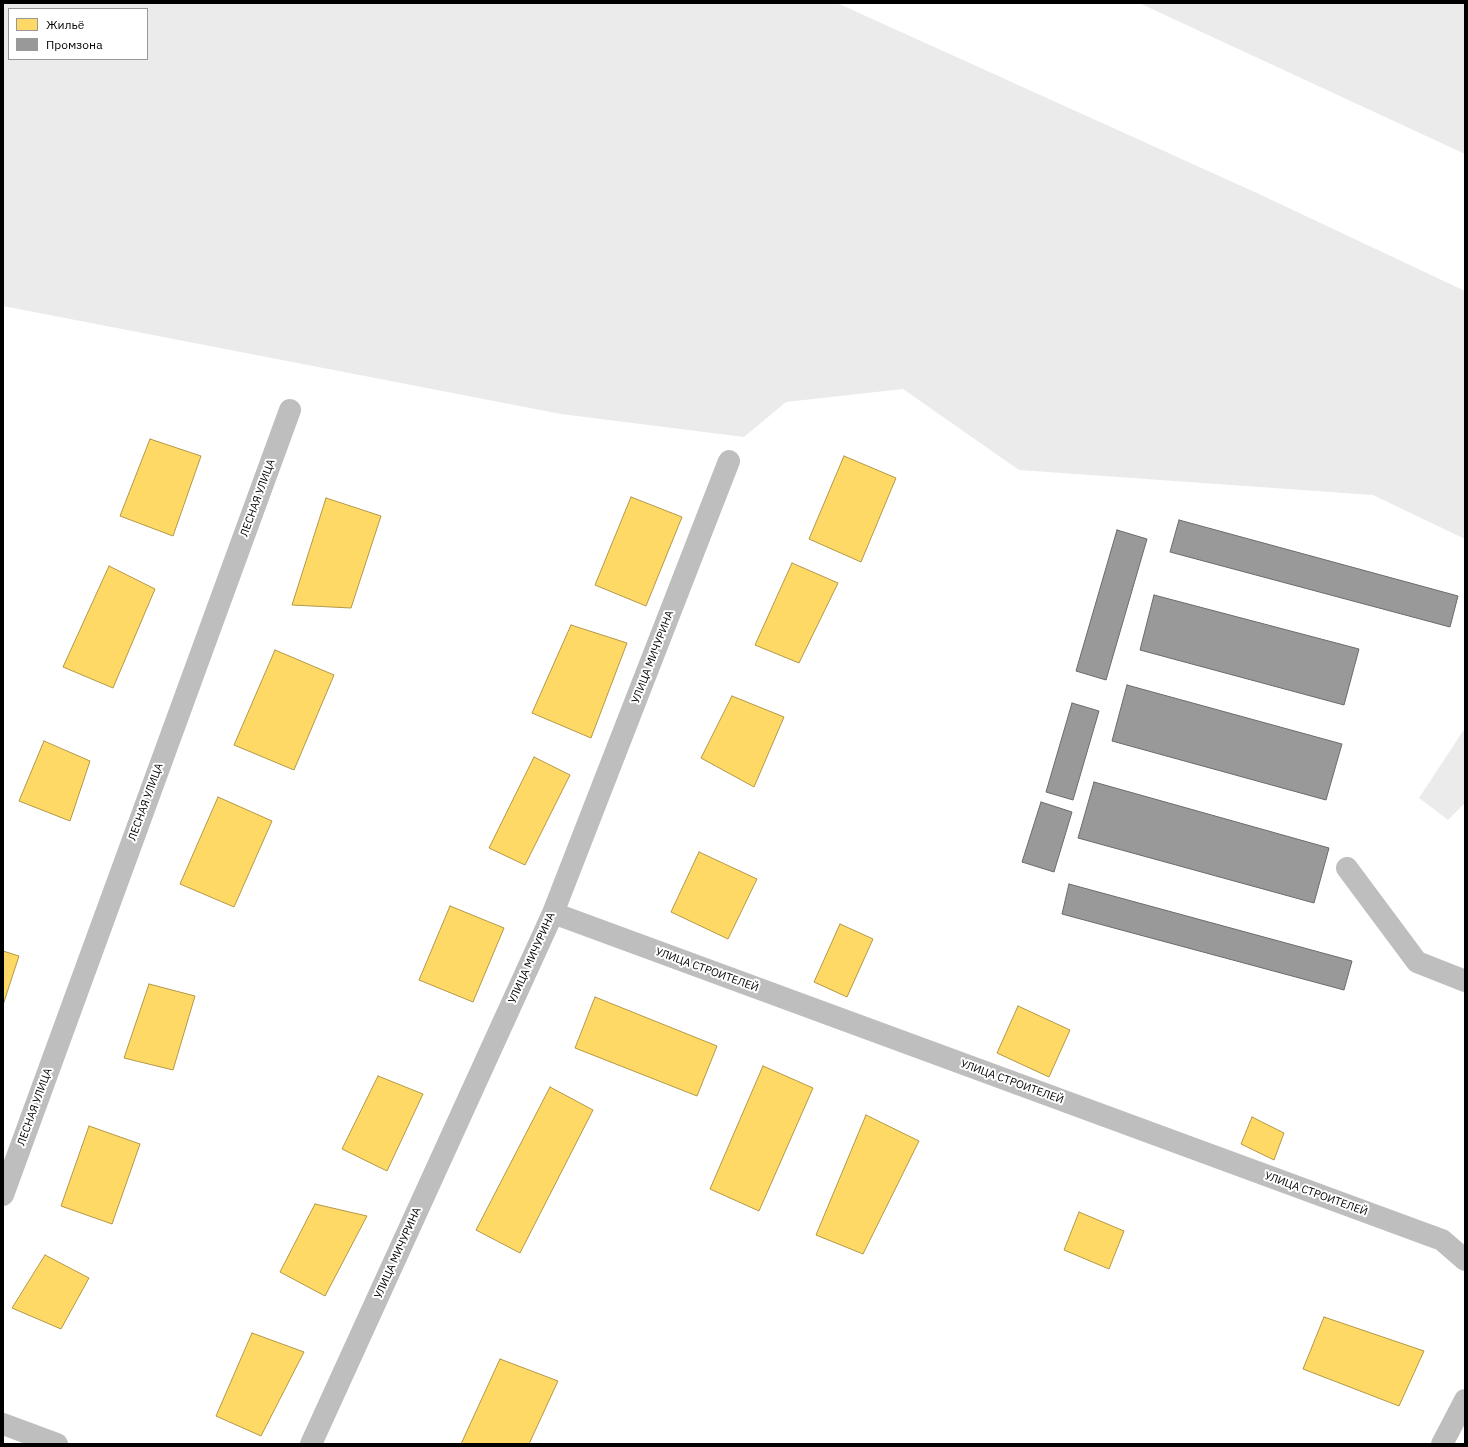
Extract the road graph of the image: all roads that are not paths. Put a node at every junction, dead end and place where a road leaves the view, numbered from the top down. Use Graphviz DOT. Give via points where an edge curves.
graph roads {
  1 [pos="290,410"];
  2 [pos="730,461"];
  3 [pos="1347,868"];
  4 [pos="553,913"];
  5 [pos="1465,981"];
  6 [pos="3,1195"];
  7 [pos="1465,1260"];
  8 [pos="1465,1400"];
  9 [pos="3,1424"];
  10 [pos="57,1444"];
  11 [pos="311,1444"];
  12 [pos="1442,1444"];
  1 -- 6 [label="street, ЛЕСНАЯ УЛИЦА"];
  2 -- 4 [label="street, УЛИЦА МИЧУРИНА"];
  3 -- 5 [label="street" via="1417,962"];
  4 -- 7 [label="street, УЛИЦА СТРОИТЕЛЕЙ" via="1442,1240"];
  4 -- 11 [label="street, УЛИЦА МИЧУРИНА"];
  8 -- 12 [label="street"];
  9 -- 10 [label="street"];
}
